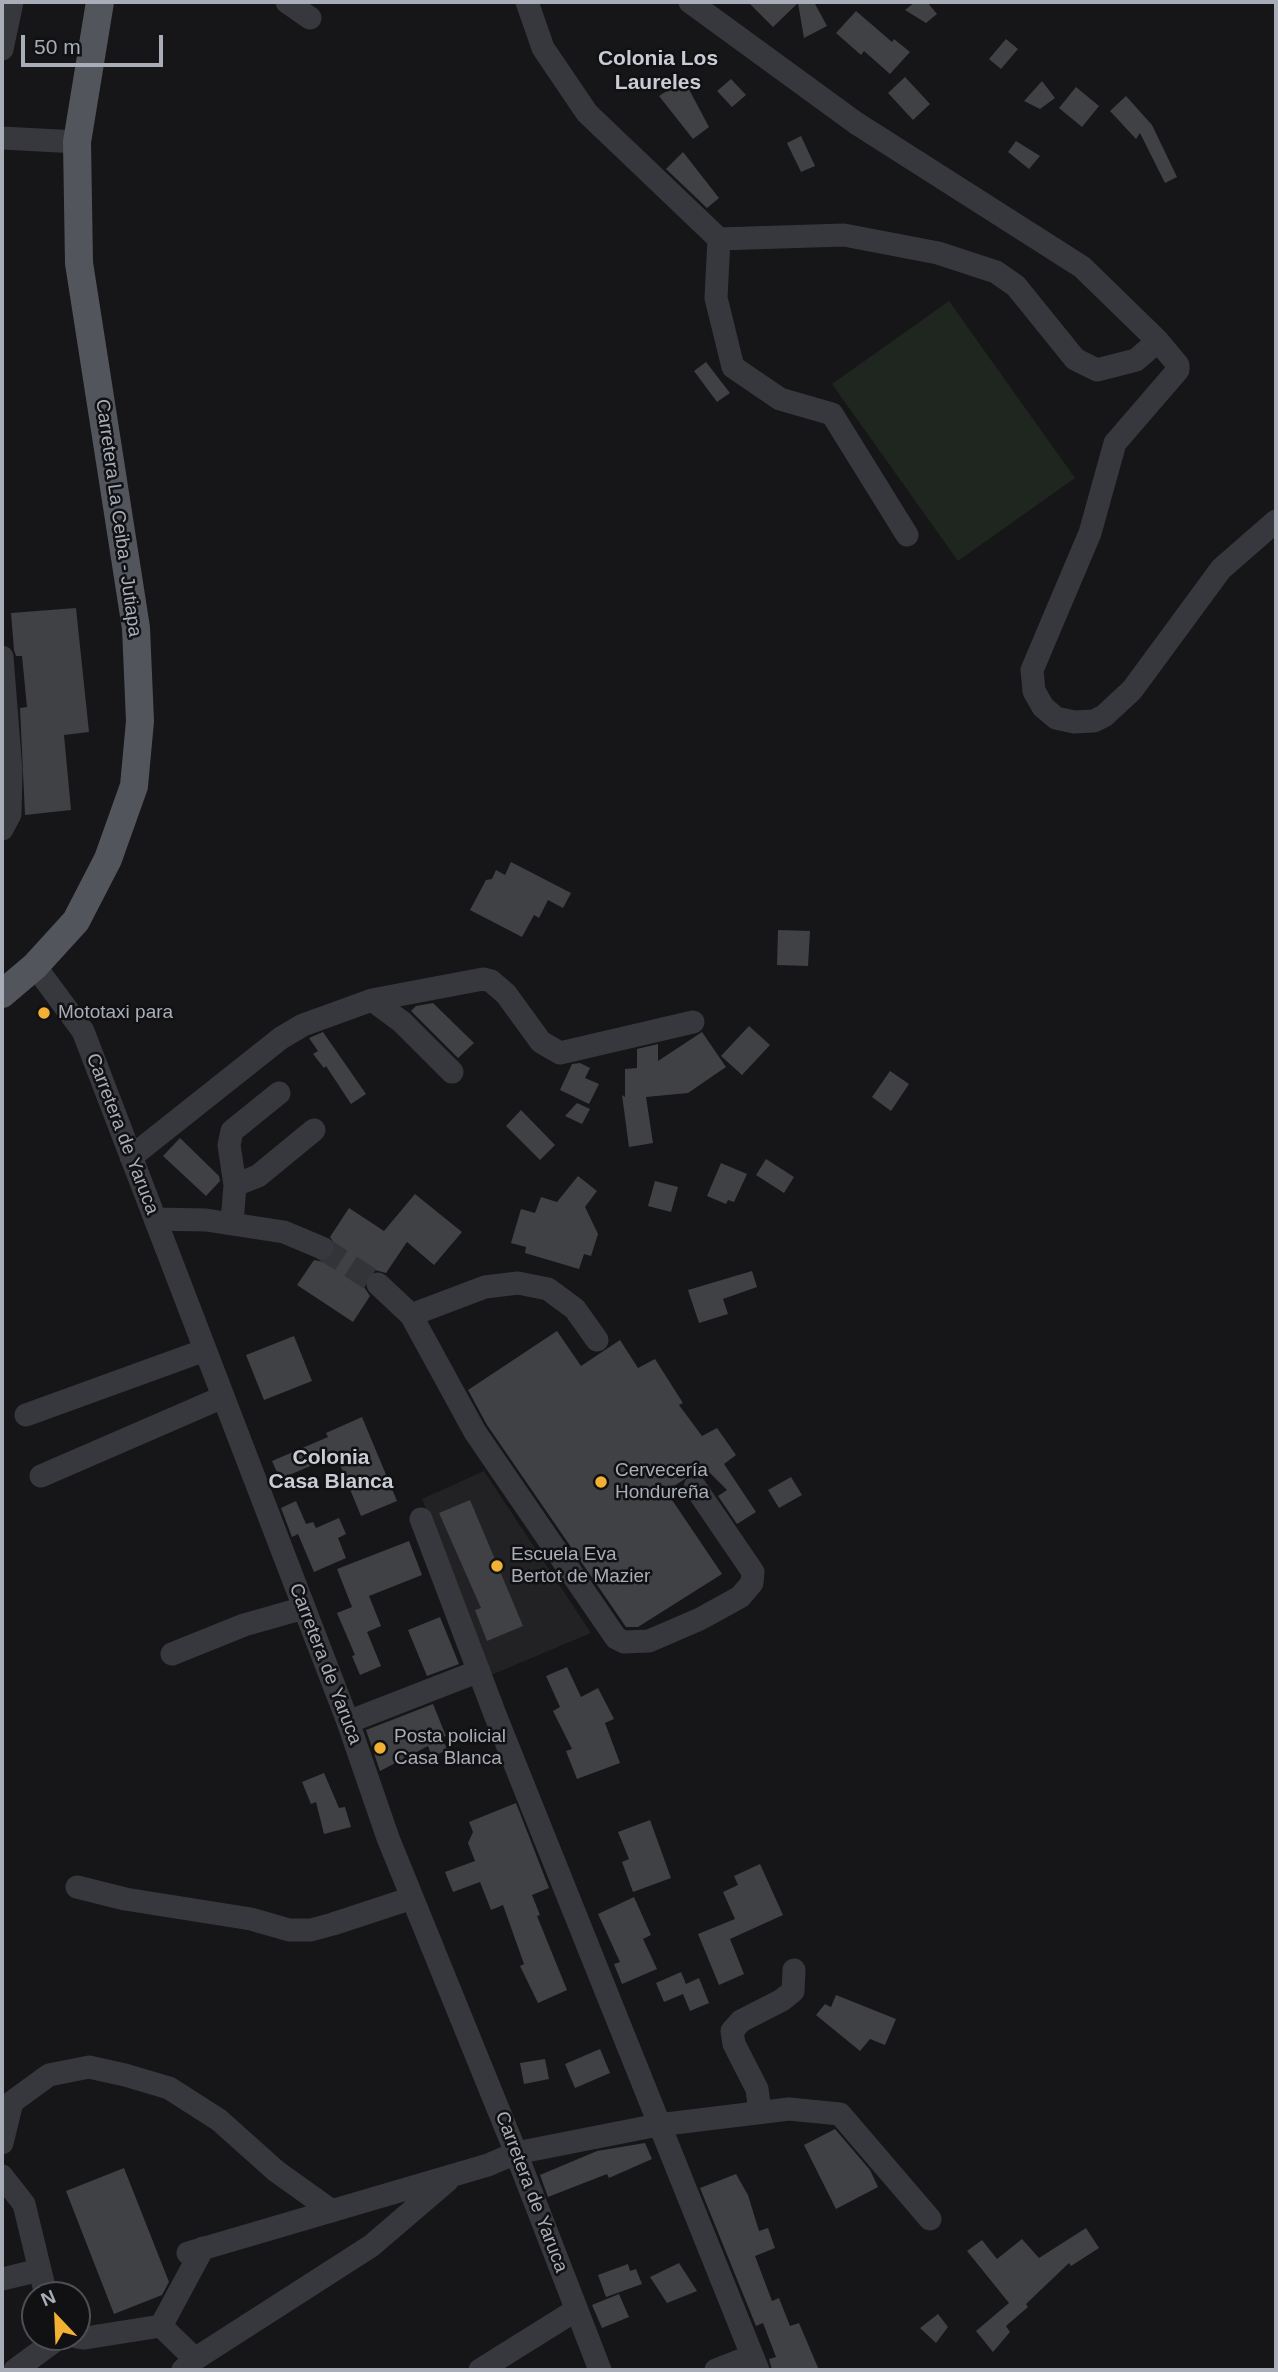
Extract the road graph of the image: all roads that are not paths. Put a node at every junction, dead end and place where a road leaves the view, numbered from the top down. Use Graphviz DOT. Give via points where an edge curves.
graph roads {
  1 [pos="12,2"];
  2 [pos="100,2"];
  3 [pos="527,2"];
  4 [pos="690,2"];
  5 [pos="2,49"];
  6 [pos="2,138"];
  7 [pos="77,142"];
  8 [pos="719,239"];
  9 [pos="1158,341"];
  10 [pos="1276,521"];
  11 [pos="907,535"];
  12 [pos="2,657"];
  13 [pos="2,829"];
  14 [pos="35,967"];
  15 [pos="2,994"];
  16 [pos="372,1000"];
  17 [pos="693,1022"];
  18 [pos="452,1072"];
  19 [pos="279,1093"];
  20 [pos="314,1130"];
  21 [pos="131,1157"];
  22 [pos="234,1185"];
  23 [pos="155,1219"];
  24 [pos="232,1223"];
  25 [pos="322,1248"];
  26 [pos="378,1284"];
  27 [pos="411,1315"];
  28 [pos="597,1340"];
  29 [pos="205,1350"];
  30 [pos="223,1396"];
  31 [pos="26,1415"];
  32 [pos="41,1476"];
  33 [pos="695,1487"];
  34 [pos="421,1520"];
  35 [pos="303,1608"];
  36 [pos="172,1654"];
  37 [pos="478,1671"];
  38 [pos="348,1722"];
  39 [pos="77,1887"];
  40 [pos="412,1898"];
  41 [pos="794,1970"];
  42 [pos="760,2112"];
  43 [pos="658,2125"];
  44 [pos="2,2143"];
  45 [pos="516,2153"];
  46 [pos="455,2175"];
  47 [pos="2,2176"];
  48 [pos="332,2211"];
  49 [pos="930,2219"];
  50 [pos="40,2270"];
  51 [pos="2,2279"];
  52 [pos="43,2281"];
  53 [pos="576,2310"];
  54 [pos="161,2326"];
  55 [pos="91,2337"];
  56 [pos="41,2351"];
  57 [pos="755,2363"];
  58 [pos="189,2365"];
  59 [pos="15,2370"];
  60 [pos="480,2370"];
  61 [pos="600,2370"];
  62 [pos="716,2370"];
  1 -- 5 [label="street"];
  2 -- 7 [label="main road, Carretera La Ceiba - Jutiapa"];
  3 -- 8 [label="street" via="543,48 587,113"];
  4 -- 9 [label="street" via="856,123 1082,267"];
  6 -- 7 [label="street"];
  7 -- 14 [label="main road, Carretera La Ceiba - Jutiapa" via="79,262 136,628 140,721 134,786 108,859 76,921"];
  8 -- 9 [label="street" via="844,235 938,253 996,272 1016,286 1075,359 1097,370 1136,360"];
  8 -- 11 [label="street" via="716,298 733,367 780,399 832,414"];
  9 -- 10 [label="street" via="1178,370 1115,443 1090,533 1032,670 1034,691 1043,707 1056,718 1074,722 1104,716 1132,690 1221,569"];
  12 -- 13 [label="street" via="11,771 9,814"];
  14 -- 15 [label="main road, Carretera La Ceiba - Jutiapa"];
  14 -- 21 [label="street, Carretera de Yaruca" via="83,1031"];
  16 -- 17 [label="street" via="474,978 491,981 541,1042 560,1053"];
  16 -- 18 [label="street"];
  16 -- 21 [label="street" via="303,1025 281,1038"];
  19 -- 22 [label="street" via="232,1131 229,1145"];
  20 -- 22 [label="street" via="258,1176"];
  21 -- 23 [label="street, Carretera de Yaruca"];
  22 -- 24 [label="street"];
  23 -- 24 [label="street"];
  23 -- 29 [label="street, Carretera de Yaruca"];
  24 -- 25 [label="street" via="284,1231"];
  26 -- 27 [label="street"];
  27 -- 28 [label="street" via="485,1287 518,1283 548,1289 575,1310"];
  27 -- 33 [label="street" via="475,1432 616,1638 624,1642 649,1641 700,1619 740,1597 752,1583 753,1572"];
  29 -- 30 [label="street, Carretera de Yaruca"];
  29 -- 31 [label="street"];
  30 -- 32 [label="street"];
  30 -- 35 [label="street, Carretera de Yaruca"];
  34 -- 37 [label="street"];
  35 -- 36 [label="street" via="244,1625"];
  35 -- 38 [label="street, Carretera de Yaruca"];
  37 -- 38 [label="street"];
  37 -- 43 [label="street"];
  38 -- 40 [label="street, Carretera de Yaruca"];
  39 -- 40 [label="street" via="289,1930 311,1930"];
  40 -- 45 [label="street, Carretera de Yaruca"];
  41 -- 42 [label="street" via="793,1991 732,2031 757,2089"];
  42 -- 43 [label="street"];
  42 -- 49 [label="street" via="789,2109 840,2114"];
  43 -- 45 [label="street"];
  43 -- 57 [label="street"];
  44 -- 48 [label="street" via="12,2102 49,2075 89,2067 169,2088 219,2120 276,2171"];
  45 -- 46 [label="street"];
  45 -- 53 [label="street, Carretera de Yaruca"];
  46 -- 48 [label="street"];
  46 -- 58 [label="street" via="371,2246"];
  47 -- 50 [label="street" via="24,2204"];
  48 -- 54 [label="street" via="196,2250"];
  50 -- 51 [label="street"];
  50 -- 52 [label="street"];
  53 -- 60 [label="street"];
  53 -- 61 [label="street, Carretera de Yaruca"];
  54 -- 55 [label="street"];
  54 -- 58 [label="street"];
  56 -- 59 [label="street"];
  57 -- 62 [label="street"];
}
